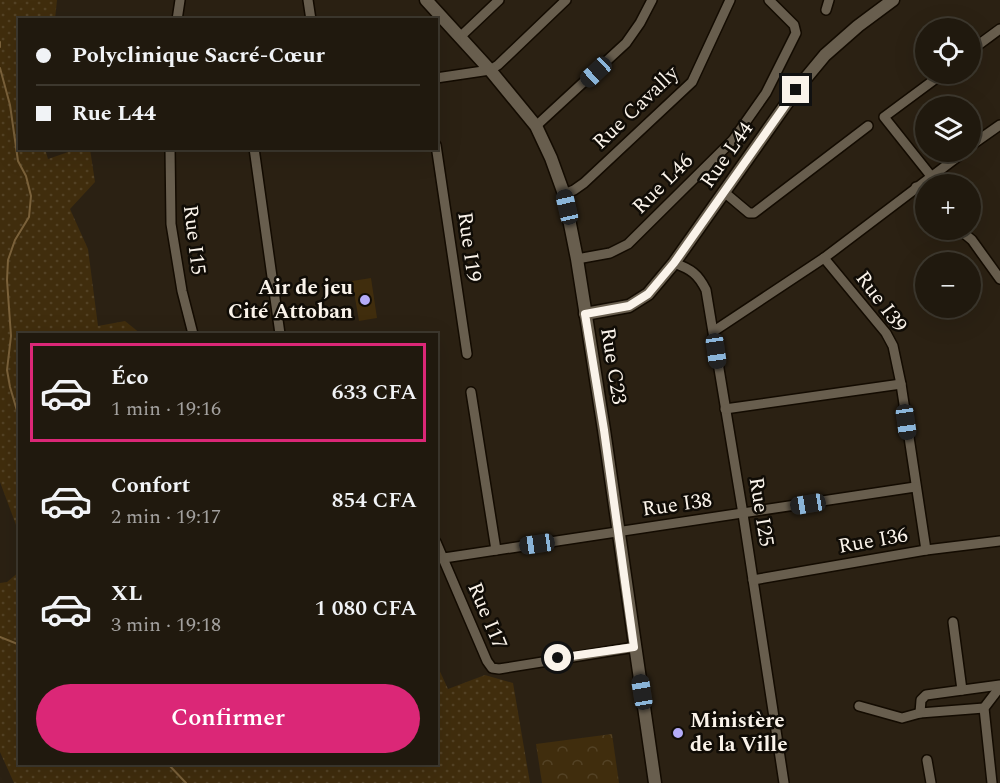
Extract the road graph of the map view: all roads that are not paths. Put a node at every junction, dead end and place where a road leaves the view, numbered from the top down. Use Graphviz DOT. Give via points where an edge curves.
graph roads {
  1 [pos="180,0"];
  2 [pos="308,0"];
  3 [pos="426,0"];
  4 [pos="499,0"];
  5 [pos="566,0"];
  6 [pos="652,0"];
  7 [pos="730,0"];
  8 [pos="770,0"];
  9 [pos="829,0"];
  10 [pos="893,0"];
  11 [pos="826,10"];
  12 [pos="177,18"];
  13 [pos="311,18"];
  14 [pos="1000,29"];
  15 [pos="460,37"];
  16 [pos="981,43"];
  17 [pos="490,70"];
  18 [pos="438,78"];
  19 [pos="929,84"];
  20 [pos="1000,125"];
  21 [pos="537,126"];
  22 [pos="868,126"];
  23 [pos="981,138"];
  24 [pos="170,150"];
  25 [pos="254,150"];
  26 [pos="437,150"];
  27 [pos="950,162"];
  28 [pos="929,174"];
  29 [pos="934,174"];
  30 [pos="915,188"];
  31 [pos="724,192"];
  32 [pos="564,194"];
  33 [pos="972,240"];
  34 [pos="824,258"];
  35 [pos="577,259"];
  36 [pos="674,263"];
  37 [pos="1000,279"];
  38 [pos="585,314"];
  39 [pos="714,331"];
  40 [pos="193,333"];
  41 [pos="280,333"];
  42 [pos="466,354"];
  43 [pos="901,384"];
  44 [pos="471,392"];
  45 [pos="725,410"];
  46 [pos="915,487"];
  47 [pos="743,514"];
  48 [pos="619,532"];
  49 [pos="1000,541"];
  50 [pos="438,546"];
  51 [pos="496,550"];
  52 [pos="926,550"];
  53 [pos="444,558"];
  54 [pos="753,580"];
  55 [pos="953,621"];
  56 [pos="634,647"];
  57 [pos="1000,686"];
  58 [pos="962,690"];
  59 [pos="859,706"];
  60 [pos="984,708"];
  61 [pos="920,713"];
  62 [pos="927,760"];
  63 [pos="1000,764"];
  64 [pos="989,767"];
  65 [pos="656,783"];
  66 [pos="784,783"];
  67 [pos="931,783"];
  68 [pos="992,783"];
  1 -- 12 [label="street"];
  2 -- 13 [label="street"];
  3 -- 15 [label="street, Rue C23"];
  4 -- 15 [label="street"];
  5 -- 17 [label="street"];
  6 -- 21 [label="street" via="626,44"];
  7 -- 32 [label="street, Rue Cavally" via="692,82 584,183"];
  8 -- 35 [label="street, Rue L46" via="794,25 796,33 766,93 733,140 628,244 610,253"];
  9 -- 11 [label="street"];
  10 -- 31 [label="street, Rue L44" via="825,56 796,90"];
  14 -- 16 [label="street"];
  15 -- 17 [label="street, Rue C23"];
  17 -- 18 [label="street"];
  17 -- 21 [label="street, Rue C23"];
  19 -- 28 [label="street" via="884,117"];
  20 -- 23 [label="street"];
  21 -- 32 [label="street, Rue C23"];
  22 -- 31 [label="street" via="754,213"];
  24 -- 40 [label="street, Rue I15" via="171,225"];
  25 -- 41 [label="street"];
  26 -- 42 [label="street, Rue I19"];
  27 -- 29 [label="street"];
  30 -- 34 [label="street"];
  31 -- 36 [label="street, Rue L44"];
  32 -- 35 [label="street, Rue C23"];
  33 -- 37 [label="street"];
  34 -- 39 [label="street"];
  34 -- 43 [label="street, Rue I39" via="886,333 893,346"];
  35 -- 38 [label="street, Rue C23"];
  36 -- 38 [label="street, Rue L44" via="648,294 629,306"];
  36 -- 39 [label="street, Rue I25" via="691,269 700,278"];
  38 -- 48 [label="street, Rue C23"];
  39 -- 45 [label="street, Rue I25"];
  43 -- 45 [label="street"];
  43 -- 46 [label="street, Rue I39"];
  44 -- 51 [label="street"];
  45 -- 47 [label="street, Rue I25"];
  46 -- 47 [label="street, Rue I38"];
  46 -- 52 [label="street, Rue I39"];
  47 -- 48 [label="street, Rue I38"];
  47 -- 54 [label="street, Rue I25"];
  48 -- 51 [label="street, Rue I38"];
  48 -- 56 [label="street, Rue C23"];
  49 -- 52 [label="street, Rue I36"];
  50 -- 53 [label="street, Rue I17"];
  51 -- 53 [label="street, Rue I38"];
  52 -- 54 [label="street, Rue I36"];
  53 -- 56 [label="street, Rue I17" via="492,668"];
  54 -- 66 [label="street, Rue I25"];
  55 -- 58 [label="street"];
  56 -- 65 [label="street, Rue C23"];
  57 -- 58 [label="street"];
  57 -- 60 [label="street"];
  58 -- 61 [label="street" via="926,695 921,700"];
  59 -- 61 [label="street" via="902,718"];
  60 -- 61 [label="street"];
  60 -- 64 [label="street"];
  62 -- 67 [label="street"];
  63 -- 64 [label="street"];
  64 -- 68 [label="street"];
}
